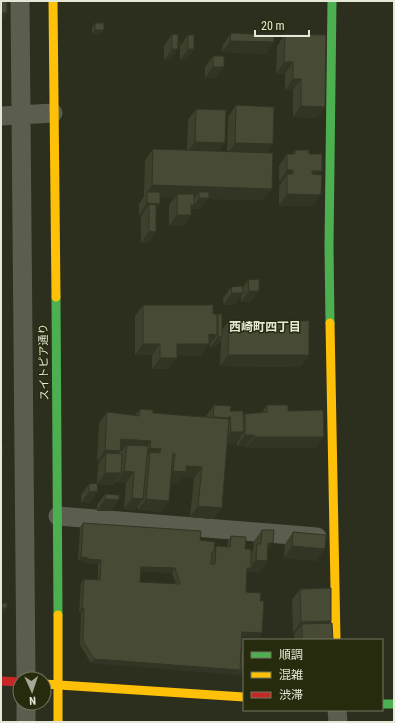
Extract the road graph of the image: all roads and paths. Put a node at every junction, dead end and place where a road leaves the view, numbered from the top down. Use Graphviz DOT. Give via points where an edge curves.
graph roads {
  1 [pos="20,1"];
  2 [pos="53,1"];
  3 [pos="332,1"];
  4 [pos="54,113"];
  5 [pos="22,115"];
  6 [pos="1,116"];
  7 [pos="58,516"];
  8 [pos="334,539"];
  9 [pos="336,639"];
  10 [pos="26,671"];
  11 [pos="1,681"];
  12 [pos="12,682"];
  13 [pos="52,684"];
  14 [pos="57,684"];
  15 [pos="243,696"];
  16 [pos="383,704"];
  17 [pos="394,704"];
  18 [pos="26,711"];
  19 [pos="337,711"];
  20 [pos="26,722"];
  21 [pos="58,722"];
  22 [pos="338,722"];
  1 -- 5 [label="street"];
  2 -- 4 [label="street, スイトピア通り"];
  3 -- 8 [label="street" via="329,246"];
  4 -- 5 [label="street"];
  4 -- 7 [label="street, スイトピア通り"];
  5 -- 6 [label="street"];
  5 -- 10 [label="street"];
  7 -- 8 [label="street"];
  7 -- 14 [label="street, スイトピア通り"];
  8 -- 9 [label="street"];
  11 -- 12 [label="street"];
  13 -- 14 [label="street"];
  14 -- 15 [label="street"];
  14 -- 21 [label="street, スイトピア通り"];
  16 -- 17 [label="street"];
  18 -- 20 [label="street"];
  19 -- 22 [label="street"];
}
